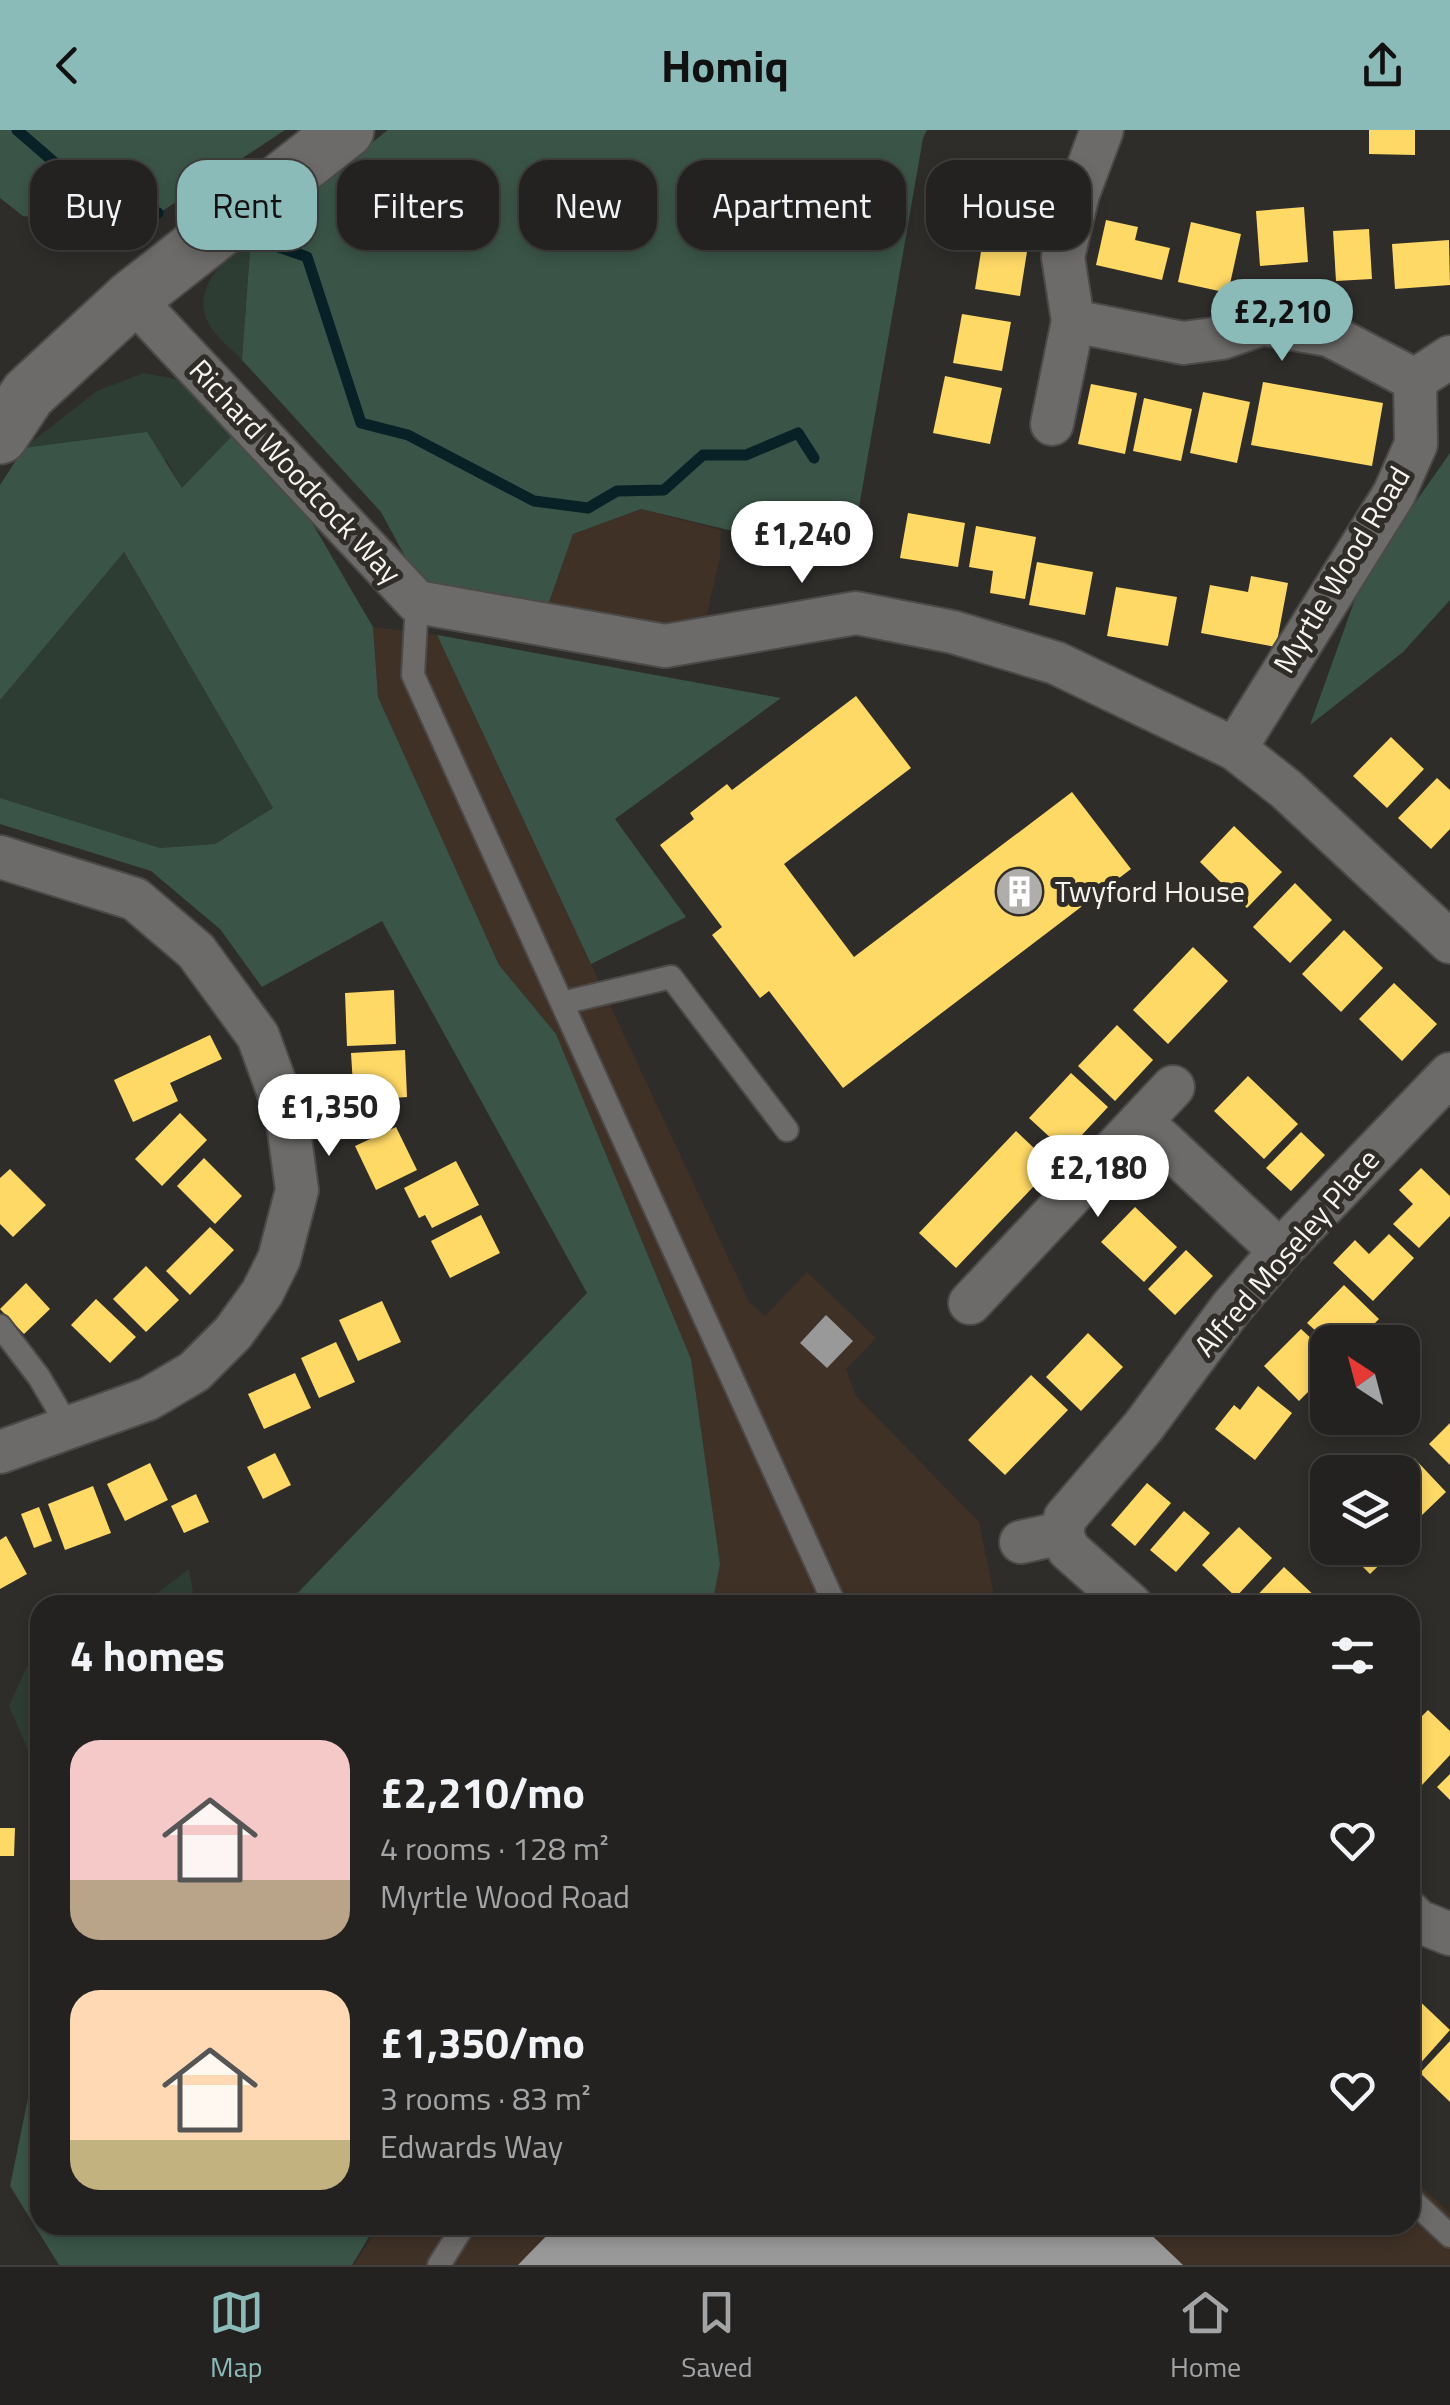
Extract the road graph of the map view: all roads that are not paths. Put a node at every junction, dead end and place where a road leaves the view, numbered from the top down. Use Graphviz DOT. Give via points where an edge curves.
graph roads {
  1 [pos="346,130"];
  2 [pos="1102,130"];
  3 [pos="132,298"];
  4 [pos="1073,321"];
  5 [pos="1433,369"];
  6 [pos="9,403"];
  7 [pos="1052,424"];
  8 [pos="417,602"];
  9 [pos="1235,749"];
  10 [pos="0,857"];
  11 [pos="1450,942"];
  12 [pos="562,1003"];
  13 [pos="1450,1074"];
  14 [pos="1173,1087"];
  15 [pos="1141,1121"];
  16 [pos="788,1130"];
  17 [pos="1280,1252"];
  18 [pos="970,1302"];
  19 [pos="0,1326"];
  20 [pos="69,1428"];
  21 [pos="0,1452"];
  22 [pos="1062,1533"];
  23 [pos="1021,1542"];
  24 [pos="830,1595"];
  25 [pos="1120,1595"];
  26 [pos="1420,1921"];
  27 [pos="1450,1934"];
  28 [pos="1420,2208"];
  29 [pos="458,2235"];
  30 [pos="1450,2236"];
  31 [pos="439,2265"];
  1 -- 3 [label="main road"];
  2 -- 4 [label="street" via="1063,257"];
  3 -- 6 [label="main road"];
  3 -- 8 [label="street, Richard Woodcock Way"];
  4 -- 5 [label="street, Myrtle Wood Road" via="1183,343 1262,324 1329,336"];
  4 -- 7 [label="street"];
  5 -- 9 [label="street, Myrtle Wood Road" via="1416,444 1394,494"];
  8 -- 9 [label="street, Richard Woodcock Way" via="665,646 856,613 953,632 1056,663"];
  8 -- 12 [label="lane" via="413,676"];
  9 -- 11 [label="street, Richard Woodcock Way"];
  10 -- 20 [label="street" via="135,900 196,951 258,1036 287,1116 297,1190 279,1260 233,1333 174,1386"];
  12 -- 16 [label="lane" via="672,977"];
  12 -- 24 [label="lane"];
  13 -- 17 [label="street, Alfred Moseley Place"];
  14 -- 15 [label="street"];
  15 -- 17 [label="street"];
  15 -- 18 [label="street"];
  17 -- 22 [label="street, Alfred Moseley Place" via="1065,1518"];
  19 -- 20 [label="lane"];
  20 -- 21 [label="street"];
  22 -- 23 [label="street"];
  22 -- 25 [label="street" via="1068,1549"];
  26 -- 27 [label="street"];
  28 -- 30 [label="lane"];
  29 -- 31 [label="lane"];
}
